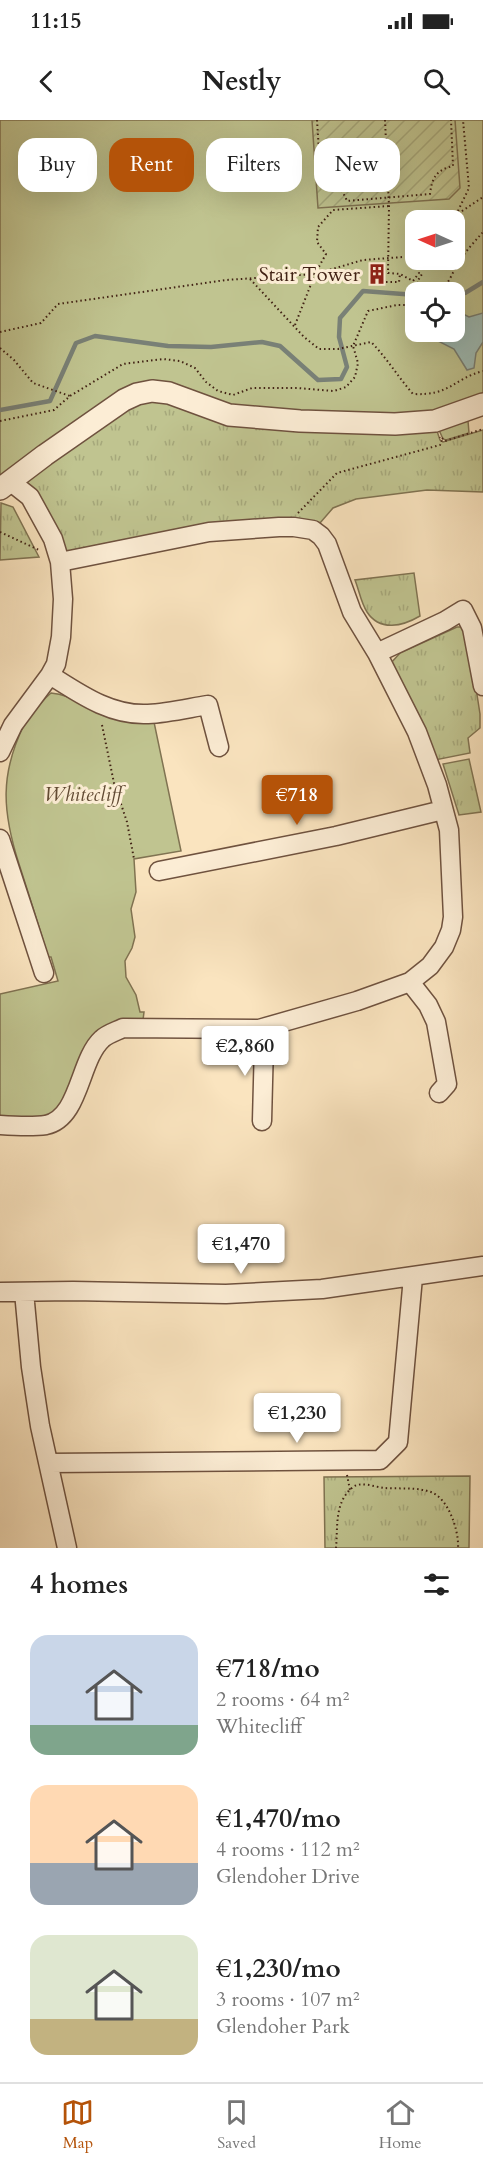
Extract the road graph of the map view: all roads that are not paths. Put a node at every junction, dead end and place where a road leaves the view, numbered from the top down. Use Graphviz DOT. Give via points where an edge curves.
graph roads {
  1 [pos="483,404"];
  2 [pos="6,485"];
  3 [pos="60,562"];
  4 [pos="377,652"];
  5 [pos="50,675"];
  6 [pos="483,686"];
  7 [pos="7,721"];
  8 [pos="219,747"];
  9 [pos="0,752"];
  10 [pos="443,810"];
  11 [pos="0,839"];
  12 [pos="159,872"];
  13 [pos="44,973"];
  14 [pos="410,982"];
  15 [pos="260,1029"];
  16 [pos="439,1093"];
  17 [pos="262,1121"];
  18 [pos="0,1125"];
  19 [pos="483,1266"];
  20 [pos="413,1277"];
  21 [pos="0,1292"];
  22 [pos="24,1292"];
  23 [pos="50,1463"];
  24 [pos="67,1548"];
  1 -- 2 [label="street" via="416,424 300,421 229,415 169,393 152,391 118,404"];
  2 -- 3 [label="street" via="30,497"];
  3 -- 4 [label="street" via="209,532 279,527 313,530 327,544 352,612"];
  3 -- 5 [label="street" via="61,637"];
  4 -- 6 [label="street" via="463,610 472,628"];
  4 -- 10 [label="street" via="417,732"];
  5 -- 7 [label="street"];
  5 -- 8 [label="street" via="84,697 130,713 208,705"];
  7 -- 9 [label="street"];
  10 -- 12 [label="street"];
  10 -- 14 [label="street" via="450,842 451,930 430,966"];
  11 -- 13 [label="street"];
  14 -- 15 [label="street"];
  14 -- 16 [label="street" via="436,1022 447,1083"];
  15 -- 17 [label="street" via="264,1043"];
  15 -- 18 [label="street" via="123,1028 103,1038 91,1054 61,1118 47,1125"];
  19 -- 20 [label="street"];
  20 -- 22 [label="street" via="322,1289 226,1294"];
  20 -- 23 [label="street" via="398,1442 380,1460"];
  21 -- 22 [label="street"];
  22 -- 23 [label="street" via="31,1367"];
  23 -- 24 [label="street"];
}
